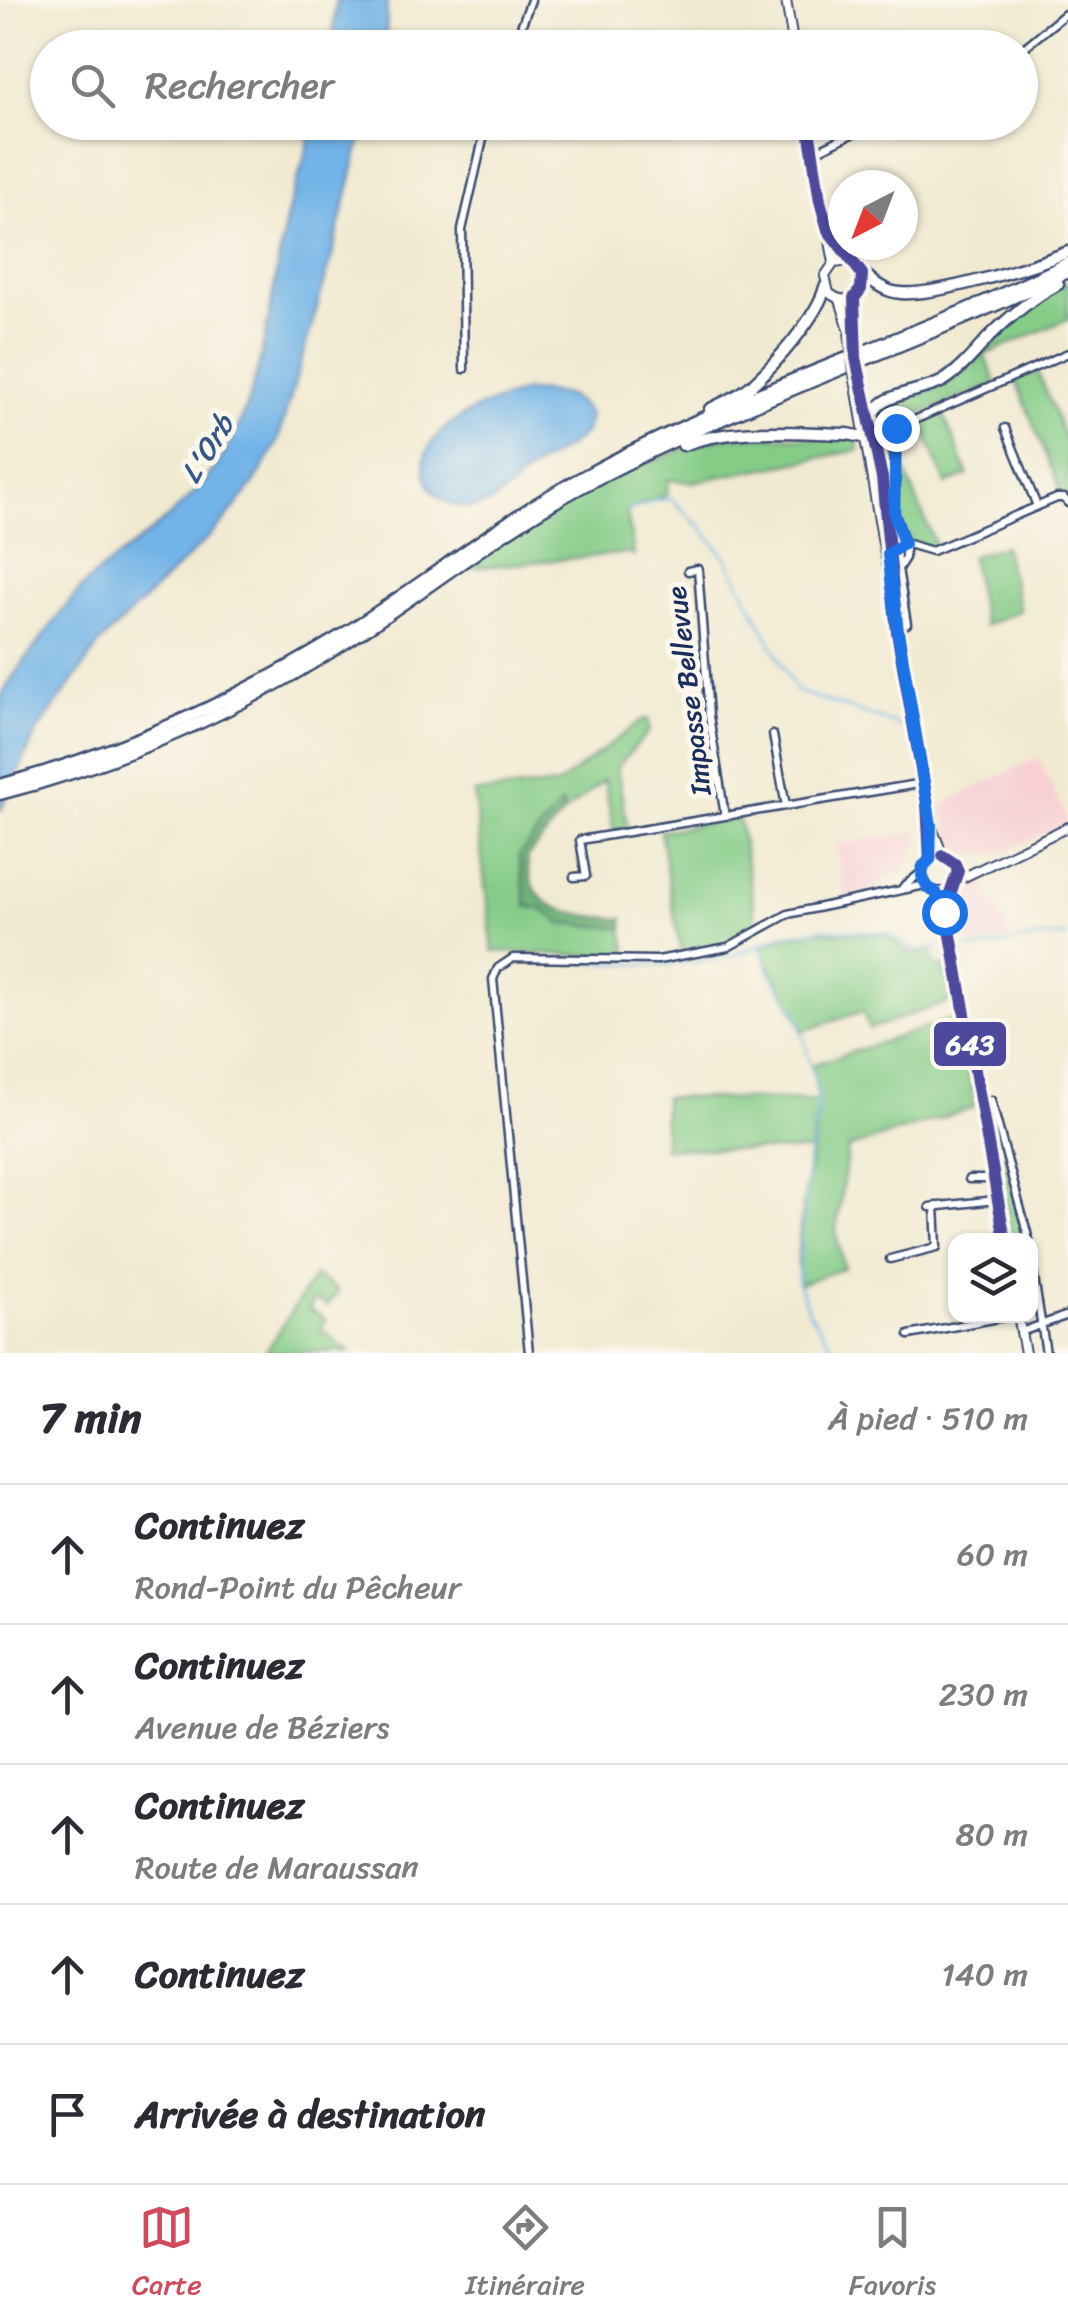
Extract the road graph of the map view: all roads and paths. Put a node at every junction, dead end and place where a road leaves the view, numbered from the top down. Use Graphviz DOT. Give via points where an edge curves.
graph roads {
  1 [pos="530,0"];
  2 [pos="786,0"];
  3 [pos="1065,14"];
  4 [pos="519,30"];
  5 [pos="791,30"];
  6 [pos="1038,36"];
  7 [pos="483,140"];
  8 [pos="811,140"];
  9 [pos="841,140"];
  10 [pos="813,154"];
  11 [pos="828,224"];
  12 [pos="1068,252"];
  13 [pos="850,261"];
  14 [pos="834,262"];
  15 [pos="1068,262"];
  16 [pos="862,270"];
  17 [pos="1068,275"];
  18 [pos="826,287"];
  19 [pos="854,298"];
  20 [pos="840,300"];
  21 [pos="852,332"];
  22 [pos="1068,354"];
  23 [pos="464,369"];
  24 [pos="856,374"];
  25 [pos="871,421"];
  26 [pos="1005,428"];
  27 [pos="863,438"];
  28 [pos="626,459"];
  29 [pos="1068,503"];
  30 [pos="1037,506"];
  31 [pos="887,541"];
  32 [pos="902,545"];
  33 [pos="888,554"];
  34 [pos="688,571"];
  35 [pos="907,624"];
  36 [pos="898,632"];
  37 [pos="773,735"];
  38 [pos="48,775"];
  39 [pos="924,783"];
  40 [pos="0,785"];
  41 [pos="0,794"];
  42 [pos="786,806"];
  43 [pos="726,816"];
  44 [pos="931,825"];
  45 [pos="1068,827"];
  46 [pos="943,856"];
  47 [pos="930,859"];
  48 [pos="956,865"];
  49 [pos="987,865"];
  50 [pos="922,872"];
  51 [pos="574,877"];
  52 [pos="958,880"];
  53 [pos="925,884"];
  54 [pos="902,888"];
  55 [pos="950,890"];
  56 [pos="936,892"];
  57 [pos="949,924"];
  58 [pos="979,1101"];
  59 [pos="969,1179"];
  60 [pos="993,1179"];
  61 [pos="996,1200"];
  62 [pos="1003,1233"];
  63 [pos="1027,1233"];
  64 [pos="890,1258"];
  65 [pos="1038,1306"];
  66 [pos="1068,1315"];
  67 [pos="972,1323"];
  68 [pos="1019,1323"];
  69 [pos="1041,1326"];
  70 [pos="1021,1332"];
  71 [pos="909,1335"];
  72 [pos="530,1353"];
  73 [pos="1025,1353"];
  74 [pos="1046,1353"];
  1 -- 4 [label="street"];
  2 -- 5 [label="main road"];
  3 -- 6 [label="street"];
  7 -- 23 [label="street" via="462,230"];
  8 -- 10 [label="main road"];
  9 -- 10 [label="street"];
  10 -- 11 [label="main road"];
  12 -- 16 [label="highway" via="1009,272 902,293 882,288"];
  13 -- 14 [label="main road"];
  13 -- 16 [label="main road"];
  14 -- 18 [label="main road" via="824,276"];
  15 -- 28 [label="highway"];
  16 -- 19 [label="main road" via="864,282"];
  17 -- 25 [label="highway" via="1015,313 948,378 888,399"];
  17 -- 28 [label="highway"];
  18 -- 20 [label="main road"];
  18 -- 28 [label="highway" via="748,388 636,443"];
  19 -- 20 [label="main road"];
  19 -- 21 [label="main road"];
  20 -- 21 [label="main road"];
  21 -- 24 [label="main road, bridge"];
  22 -- 32 [label="street" via="896,428 894,513"];
  24 -- 25 [label="main road"];
  24 -- 27 [label="main road"];
  25 -- 31 [label="main road"];
  26 -- 30 [label="street"];
  27 -- 28 [label="highway" via="724,434 640,463"];
  27 -- 36 [label="main road"];
  28 -- 38 [label="highway" via="272,686 174,734"];
  29 -- 30 [label="street" via="1057,498"];
  30 -- 32 [label="street" via="932,551"];
  31 -- 32 [label="street"];
  31 -- 33 [label="main road"];
  32 -- 33 [label="street"];
  32 -- 35 [label="street" via="905,558 898,569"];
  33 -- 36 [label="main road"];
  34 -- 43 [label="street, Impasse Bellevue" via="698,569 709,716"];
  36 -- 39 [label="main road"];
  37 -- 42 [label="street"];
  38 -- 40 [label="highway"];
  38 -- 41 [label="highway"];
  39 -- 42 [label="street"];
  39 -- 44 [label="main road"];
  42 -- 43 [label="street"];
  43 -- 51 [label="street" via="580,840 586,876"];
  44 -- 46 [label="main road"];
  44 -- 47 [label="main road"];
  45 -- 49 [label="main road"];
  46 -- 47 [label="main road"];
  46 -- 48 [label="main road"];
  47 -- 50 [label="main road"];
  48 -- 49 [label="main road"];
  48 -- 52 [label="main road"];
  49 -- 52 [label="main road"];
  50 -- 53 [label="main road"];
  50 -- 54 [label="street"];
  52 -- 55 [label="main road"];
  53 -- 54 [label="street"];
  53 -- 56 [label="main road"];
  54 -- 72 [label="street" via="788,914 728,946 658,960 514,958 498,968 493,979"];
  55 -- 56 [label="main road"];
  55 -- 57 [label="main road"];
  56 -- 57 [label="main road"];
  57 -- 58 [label="main road"];
  58 -- 60 [label="main road"];
  58 -- 63 [label="street" via="991,1100"];
  59 -- 60 [label="street"];
  60 -- 61 [label="main road"];
  61 -- 62 [label="main road"];
  61 -- 64 [label="street" via="932,1206 937,1247"];
  65 -- 69 [label="street"];
  66 -- 69 [label="street"];
  67 -- 71 [label="street"];
  68 -- 70 [label="main road"];
  69 -- 70 [label="street"];
  69 -- 74 [label="street"];
  70 -- 73 [label="main road"];
}
